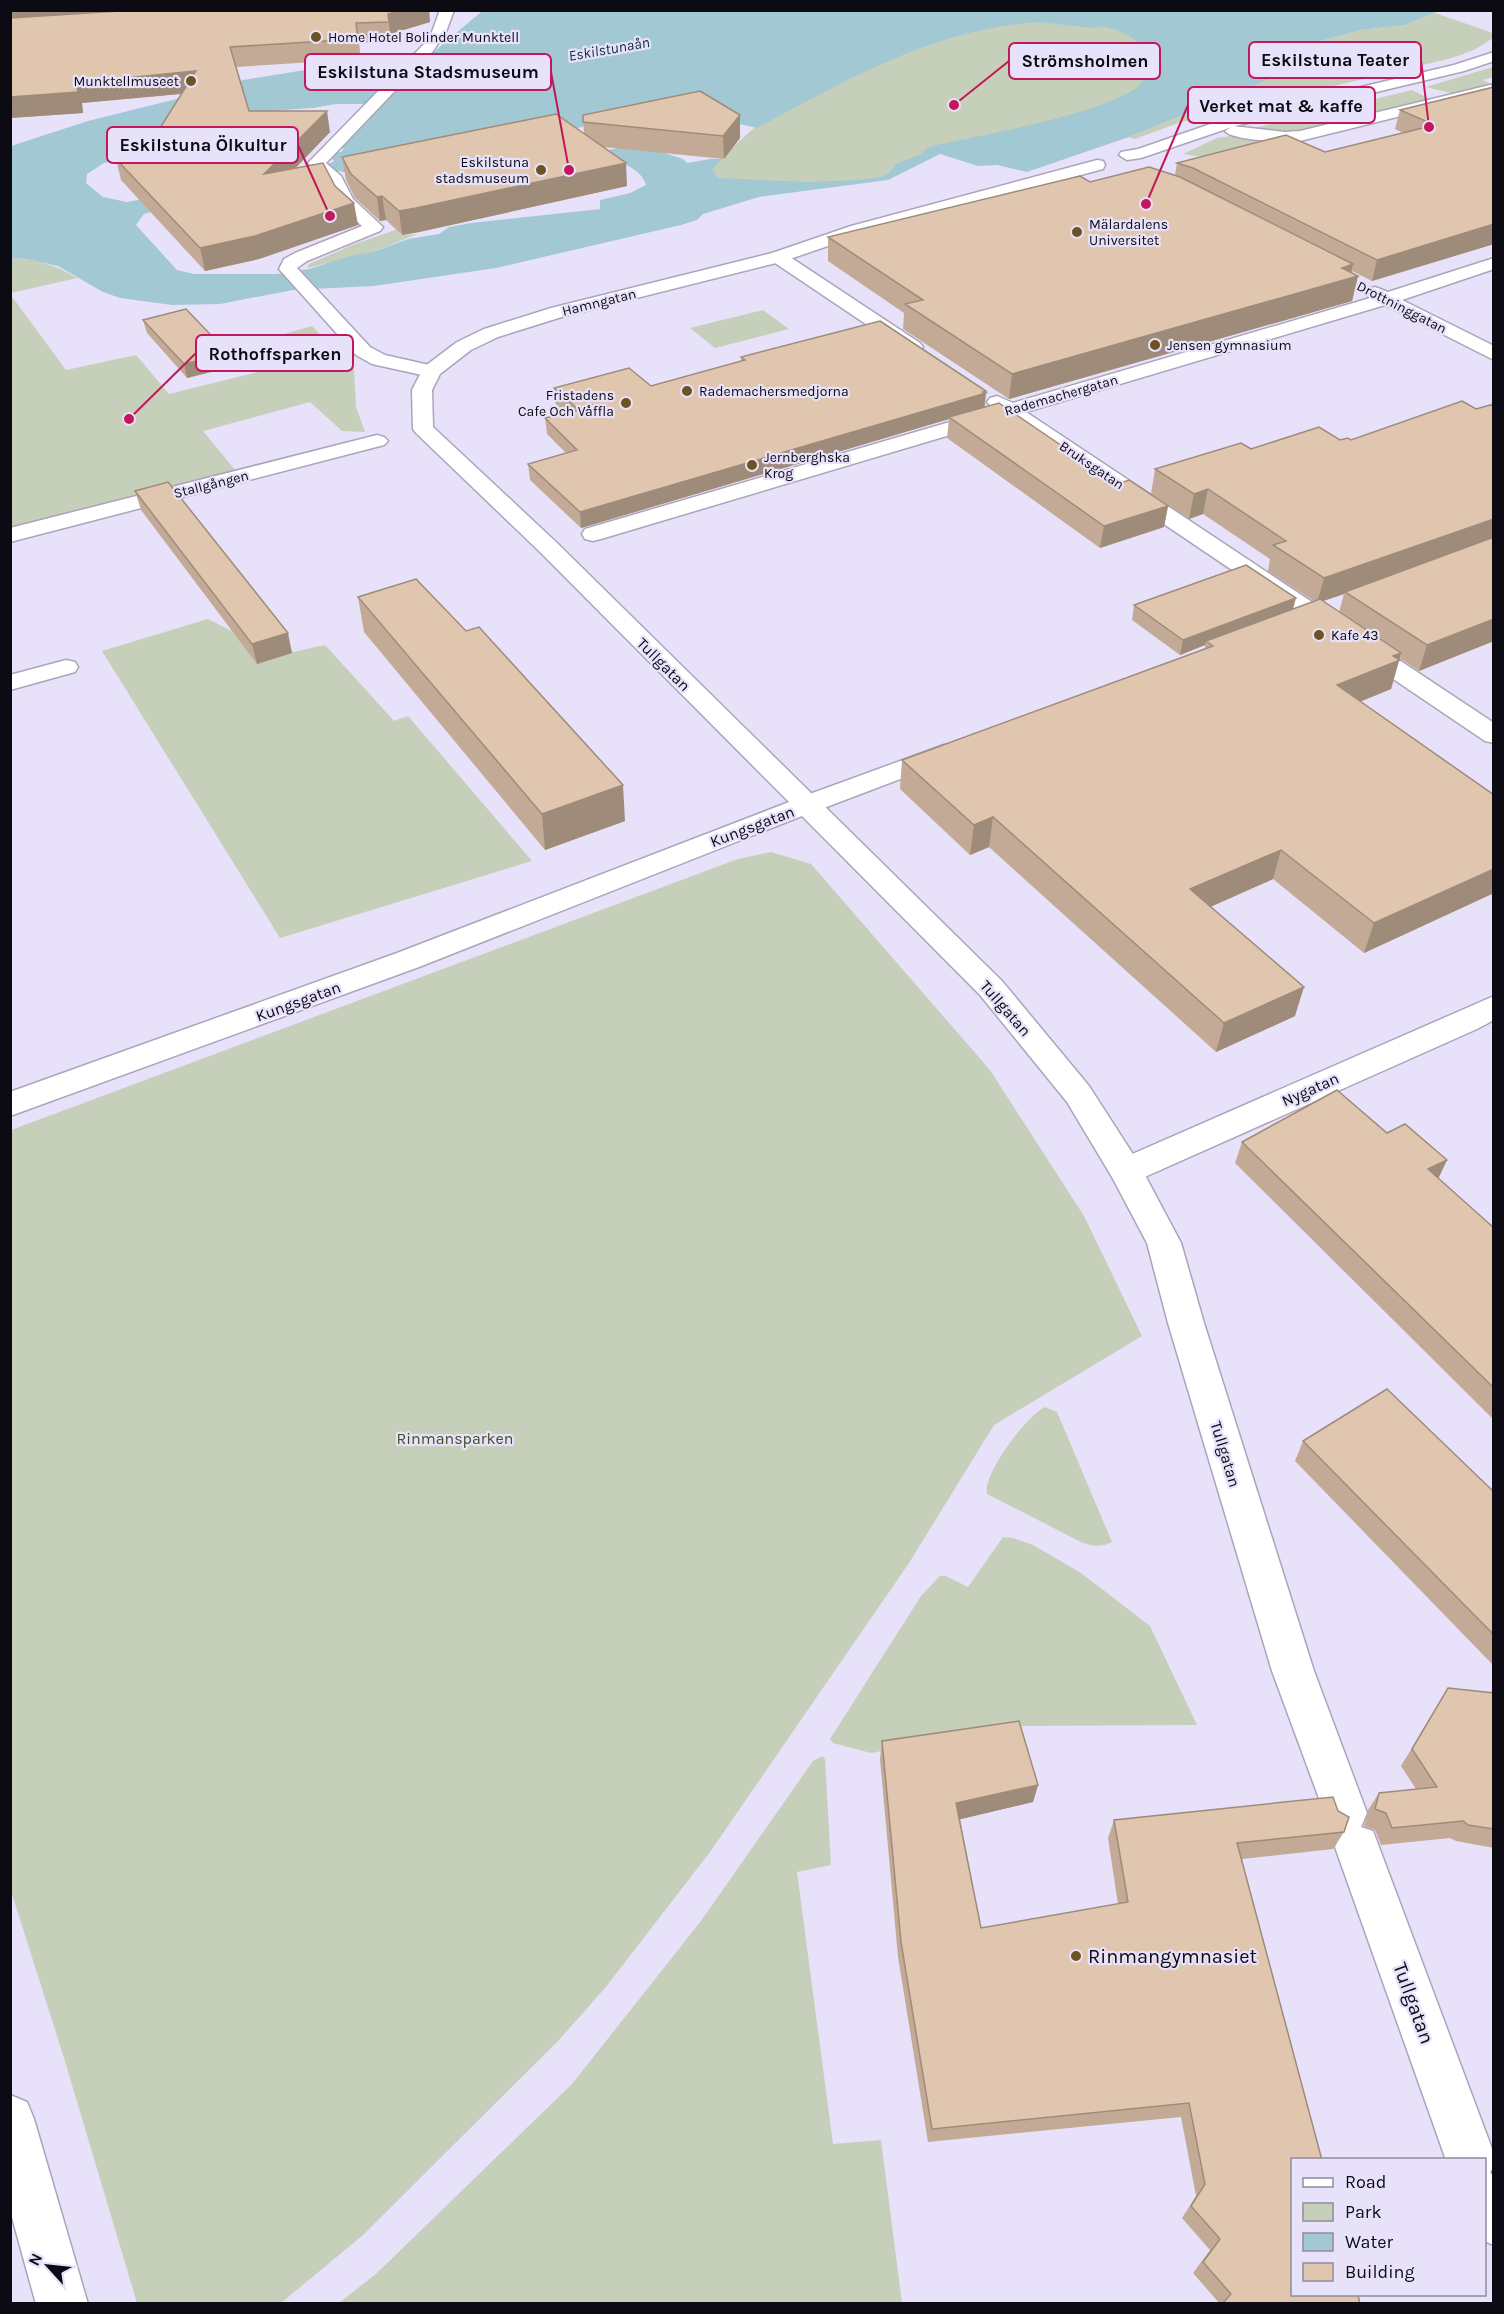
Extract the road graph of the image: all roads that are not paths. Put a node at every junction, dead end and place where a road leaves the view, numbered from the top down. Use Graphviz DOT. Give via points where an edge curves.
graph roads {
  1 [pos="447,10"];
  2 [pos="1494,56"];
  3 [pos="1494,64"];
  4 [pos="1494,88"];
  5 [pos="1233,131"];
  6 [pos="1127,155"];
  7 [pos="1096,165"];
  8 [pos="988,201"];
  9 [pos="778,257"];
  10 [pos="1494,263"];
  11 [pos="1359,285"];
  12 [pos="1386,299"];
  13 [pos="1494,354"];
  14 [pos="930,358"];
  15 [pos="431,372"];
  16 [pos="976,388"];
  17 [pos="1010,410"];
  18 [pos="377,441"];
  19 [pos="593,534"];
  20 [pos="10,535"];
  21 [pos="1344,604"];
  22 [pos="1315,614"];
  23 [pos="1282,626"];
  24 [pos="66,667"];
  25 [pos="18,693"];
  26 [pos="1494,735"];
  27 [pos="963,746"];
  28 [pos="806,805"];
  29 [pos="1494,1006"];
  30 [pos="10,1106"];
  31 [pos="1126,1170"];
  32 [pos="10,2119"];
  33 [pos="1470,2158"];
  34 [pos="1486,2199"];
  35 [pos="1494,2220"];
  36 [pos="62,2304"];
  1 -- 15 [label="street" via="428,48 322,168 335,180 346,202 374,227 301,257 290,263 289,270 363,351 379,360"];
  2 -- 6 [label="street" via="1459,68 1203,130 1152,150"];
  3 -- 5 [label="street"];
  4 -- 5 [label="street" via="1300,136"];
  5 -- 6 [label="street" via="1206,138 1156,165 1145,158"];
  6 -- 7 [label="street, Hamngatan" via="1102,158"];
  7 -- 8 [label="street, Hamngatan"];
  7 -- 8 [label="street, Hamngatan" via="1112,176"];
  8 -- 9 [label="street, Hamngatan" via="876,239"];
  9 -- 14 [label="street"];
  9 -- 15 [label="street, Hamngatan" via="558,312 491,333 464,346"];
  10 -- 12 [label="street, Rademachergatan"];
  11 -- 12 [label="street, Drottninggatan"];
  12 -- 13 [label="street, Drottninggatan"];
  12 -- 17 [label="street, Rademachergatan"];
  15 -- 28 [label="street, Tullgatan" via="422,390 423,429 548,547"];
  16 -- 17 [label="street, Bruksgatan"];
  17 -- 19 [label="street, Rademachergatan"];
  17 -- 22 [label="street, Bruksgatan"];
  18 -- 20 [label="street, Stallgången"];
  21 -- 22 [label="street"];
  22 -- 23 [label="street"];
  22 -- 26 [label="street, Bruksgatan"];
  24 -- 25 [label="street"];
  27 -- 28 [label="street, Kungsgatan"];
  28 -- 30 [label="street, Kungsgatan" via="469,937"];
  28 -- 31 [label="street, Tullgatan" via="991,988 1078,1094"];
  29 -- 31 [label="street, Nygatan"];
  31 -- 33 [label="street, Tullgatan" via="1164,1243 1293,1671"];
  32 -- 36 [label="street"];
  34 -- 35 [label="street"];
}
